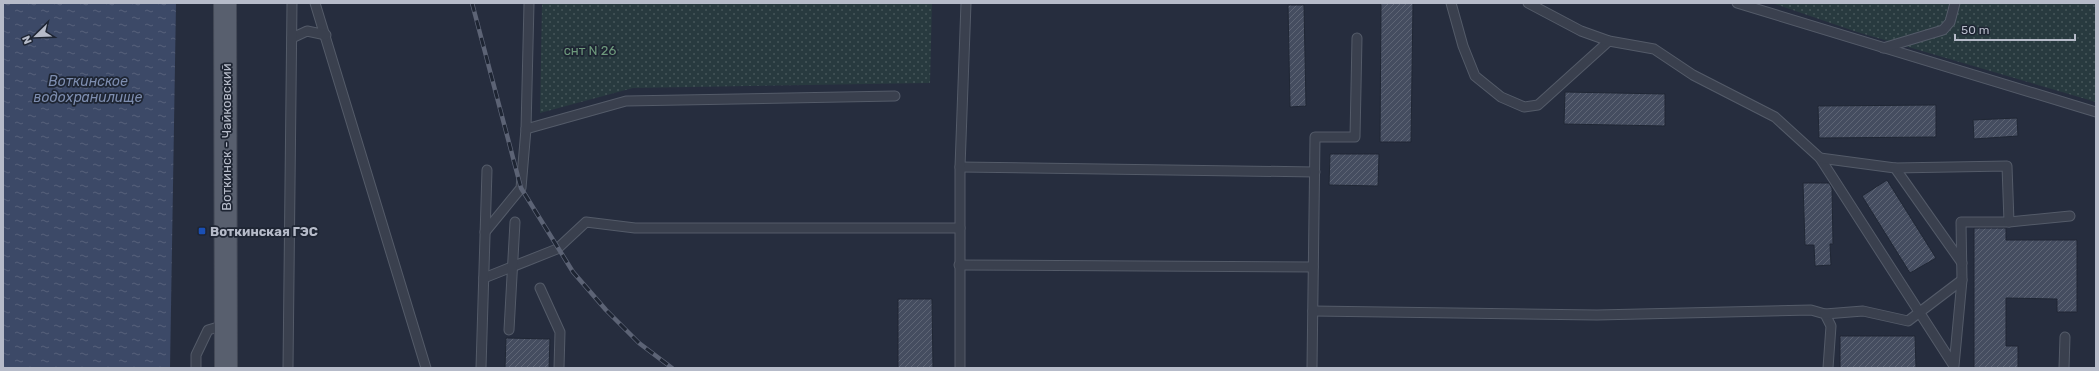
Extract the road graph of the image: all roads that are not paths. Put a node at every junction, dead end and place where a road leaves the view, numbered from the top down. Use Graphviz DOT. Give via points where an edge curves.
graph roads {
  1 [pos="225,3"];
  2 [pos="292,3"];
  3 [pos="316,3"];
  4 [pos="529,3"];
  5 [pos="966,3"];
  6 [pos="1451,3"];
  7 [pos="1528,3"];
  8 [pos="1737,3"];
  9 [pos="1955,3"];
  10 [pos="1747,5"];
  11 [pos="326,35"];
  12 [pos="292,38"];
  13 [pos="1357,38"];
  14 [pos="1610,41"];
  15 [pos="1883,48"];
  16 [pos="895,96"];
  17 [pos="2096,112"];
  18 [pos="526,130"];
  19 [pos="1820,158"];
  20 [pos="960,167"];
  21 [pos="1895,168"];
  22 [pos="487,170"];
  23 [pos="1315,172"];
  24 [pos="2070,216"];
  25 [pos="515,222"];
  26 [pos="2009,222"];
  27 [pos="960,228"];
  28 [pos="485,232"];
  29 [pos="1962,263"];
  30 [pos="960,265"];
  31 [pos="512,266"];
  32 [pos="1313,267"];
  33 [pos="484,278"];
  34 [pos="1962,280"];
  35 [pos="540,288"];
  36 [pos="1313,311"];
  37 [pos="1920,312"];
  38 [pos="1825,314"];
  39 [pos="226,324"];
  40 [pos="508,330"];
  41 [pos="2065,337"];
  42 [pos="1954,367"];
  43 [pos="196,368"];
  44 [pos="226,368"];
  45 [pos="288,368"];
  46 [pos="426,368"];
  47 [pos="480,368"];
  48 [pos="559,368"];
  49 [pos="960,368"];
  50 [pos="1312,368"];
  51 [pos="1828,368"];
  52 [pos="2064,368"];
  1 -- 39 [label="main road, Воткинск - Чайковский"];
  2 -- 12 [label="lane"];
  3 -- 11 [label="lane"];
  4 -- 18 [label="lane"];
  5 -- 20 [label="lane"];
  6 -- 14 [label="lane" via="1462,46 1475,76 1501,97 1524,106 1538,105"];
  7 -- 14 [label="lane" via="1581,31"];
  8 -- 10 [label="lane"];
  9 -- 15 [label="lane" via="1950,22 1943,30"];
  10 -- 15 [label="lane"];
  11 -- 12 [label="lane" via="307,31"];
  11 -- 46 [label="lane"];
  12 -- 45 [label="lane"];
  13 -- 23 [label="lane" via="1355,137 1316,137"];
  14 -- 19 [label="lane" via="1654,49 1692,74 1775,117"];
  15 -- 17 [label="lane"];
  16 -- 18 [label="lane" via="844,99 626,101"];
  18 -- 28 [label="lane" via="521,188"];
  19 -- 21 [label="lane"];
  19 -- 37 [label="lane"];
  20 -- 23 [label="lane"];
  20 -- 27 [label="lane"];
  21 -- 26 [label="lane" via="2007,166"];
  21 -- 29 [label="lane"];
  22 -- 28 [label="lane"];
  23 -- 32 [label="lane"];
  24 -- 26 [label="lane"];
  25 -- 31 [label="lane"];
  26 -- 29 [label="lane" via="1961,222"];
  27 -- 30 [label="lane"];
  27 -- 31 [label="lane" via="635,228 586,222 557,249"];
  28 -- 33 [label="lane"];
  29 -- 34 [label="lane"];
  30 -- 32 [label="lane"];
  30 -- 49 [label="lane"];
  31 -- 33 [label="lane"];
  31 -- 40 [label="lane"];
  32 -- 36 [label="lane"];
  33 -- 47 [label="lane"];
  34 -- 37 [label="lane"];
  34 -- 42 [label="lane"];
  35 -- 48 [label="lane" via="560,332"];
  36 -- 38 [label="lane" via="1597,315 1811,310"];
  36 -- 50 [label="lane"];
  37 -- 38 [label="lane" via="1908,321 1863,311"];
  37 -- 42 [label="lane"];
  38 -- 51 [label="lane" via="1830,326"];
  39 -- 43 [label="lane" via="208,330 196,355"];
  39 -- 44 [label="main road, Воткинск - Чайковский"];
  41 -- 52 [label="lane"];
}
